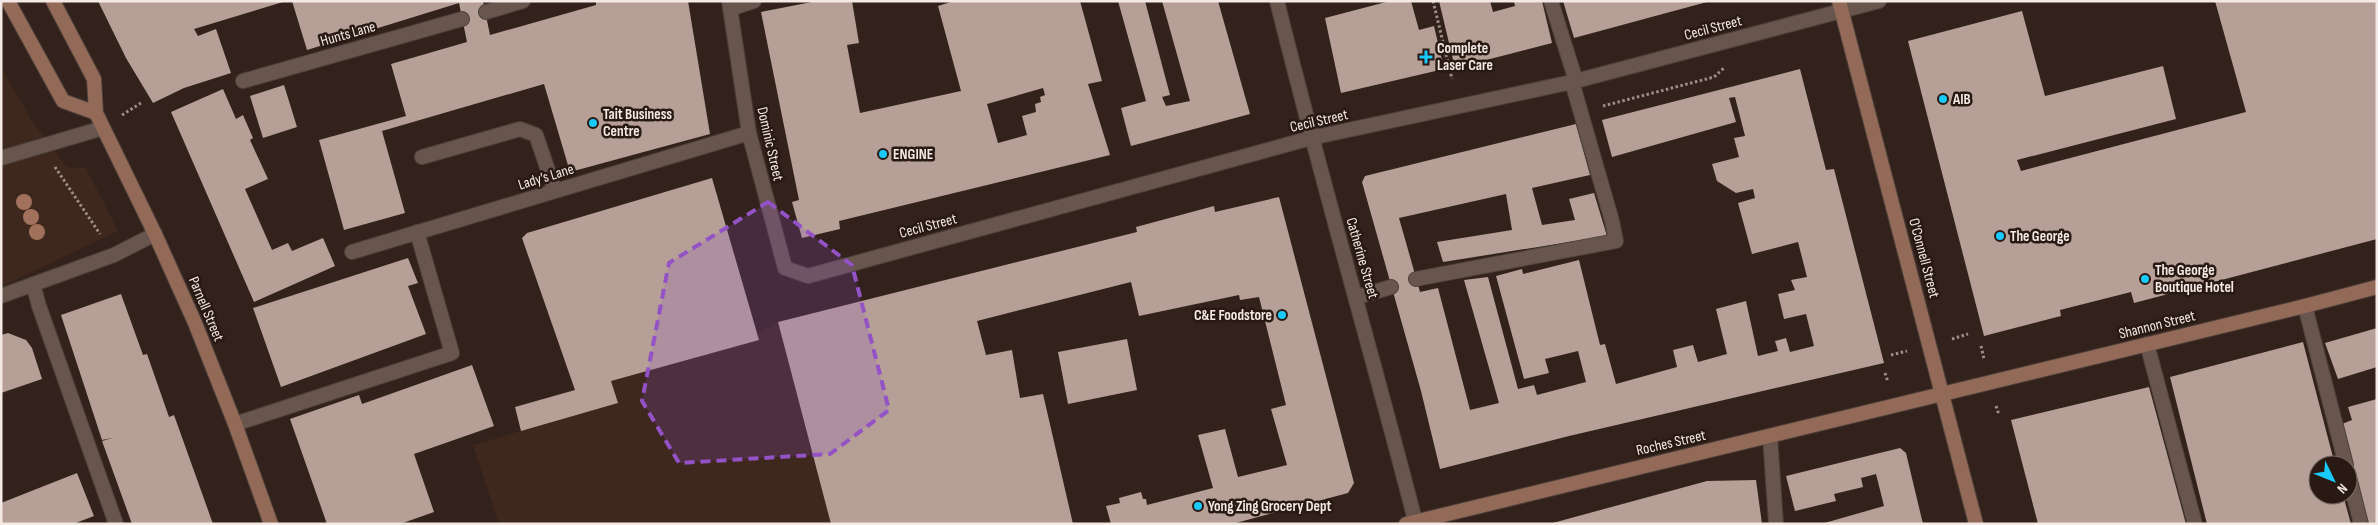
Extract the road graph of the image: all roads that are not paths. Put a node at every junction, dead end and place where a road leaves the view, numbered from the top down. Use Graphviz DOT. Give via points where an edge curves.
graph roads {
  1 [pos="8,1"];
  2 [pos="53,1"];
  3 [pos="523,1"];
  4 [pos="754,1"];
  5 [pos="1277,1"];
  6 [pos="1551,1"];
  7 [pos="1879,1"];
  8 [pos="729,5"];
  9 [pos="1840,6"];
  10 [pos="486,12"];
  11 [pos="462,19"];
  12 [pos="243,81"];
  13 [pos="1574,81"];
  14 [pos="96,113"];
  15 [pos="103,128"];
  16 [pos="748,133"];
  17 [pos="1311,138"];
  18 [pos="422,157"];
  19 [pos="1,158"];
  20 [pos="555,191"];
  21 [pos="417,232"];
  22 [pos="155,234"];
  23 [pos="352,252"];
  24 [pos="808,276"];
  25 [pos="1416,279"];
  26 [pos="33,284"];
  27 [pos="1392,287"];
  28 [pos="2377,287"];
  29 [pos="1,296"];
  30 [pos="1357,297"];
  31 [pos="2305,306"];
  32 [pos="2146,344"];
  33 [pos="1944,394"];
  34 [pos="235,424"];
  35 [pos="1770,436"];
  36 [pos="2343,455"];
  37 [pos="2356,505"];
  38 [pos="1412,523"];
  39 [pos="116,524"];
  40 [pos="271,524"];
  41 [pos="1776,524"];
  42 [pos="1976,524"];
  43 [pos="2195,524"];
  44 [pos="2361,524"];
  1 -- 14 [label="main road" via="63,101"];
  2 -- 14 [label="main road, Parnell Street" via="94,79"];
  3 -- 10 [label="street"];
  4 -- 8 [label="street"];
  5 -- 17 [label="street, Catherine Street"];
  6 -- 13 [label="street"];
  7 -- 9 [label="street, Cecil Street"];
  8 -- 16 [label="street, Dominic Street"];
  9 -- 13 [label="street, Cecil Street"];
  9 -- 33 [label="main road, O'Connell Street"];
  11 -- 12 [label="street, Hunts Lane"];
  13 -- 17 [label="street, Cecil Street"];
  13 -- 25 [label="street" via="1616,241"];
  14 -- 15 [label="main road, Parnell Street"];
  15 -- 19 [label="street"];
  15 -- 22 [label="main road, Parnell Street"];
  16 -- 20 [label="street, Lady’s Lane"];
  16 -- 24 [label="street, Dominic Street" via="785,268"];
  17 -- 24 [label="street, Cecil Street"];
  17 -- 30 [label="street, Catherine Street"];
  18 -- 20 [label="street" via="520,129 536,135"];
  20 -- 21 [label="street, Lady’s Lane"];
  21 -- 23 [label="street, Lady’s Lane"];
  21 -- 34 [label="street" via="452,353"];
  22 -- 26 [label="street" via="114,254"];
  22 -- 34 [label="main road, Parnell Street"];
  26 -- 29 [label="street"];
  26 -- 39 [label="street"];
  27 -- 30 [label="street"];
  28 -- 31 [label="main road, Shannon Street"];
  30 -- 38 [label="street, Catherine Street"];
  31 -- 32 [label="main road, Shannon Street"];
  31 -- 36 [label="street"];
  32 -- 33 [label="main road, Shannon Street"];
  32 -- 43 [label="street"];
  33 -- 35 [label="main road, Roches Street"];
  33 -- 42 [label="main road, O'Connell Street"];
  34 -- 40 [label="main road, Parnell Street"];
  35 -- 38 [label="main road, Roches Street"];
  35 -- 41 [label="street"];
  37 -- 44 [label="street"];
}
